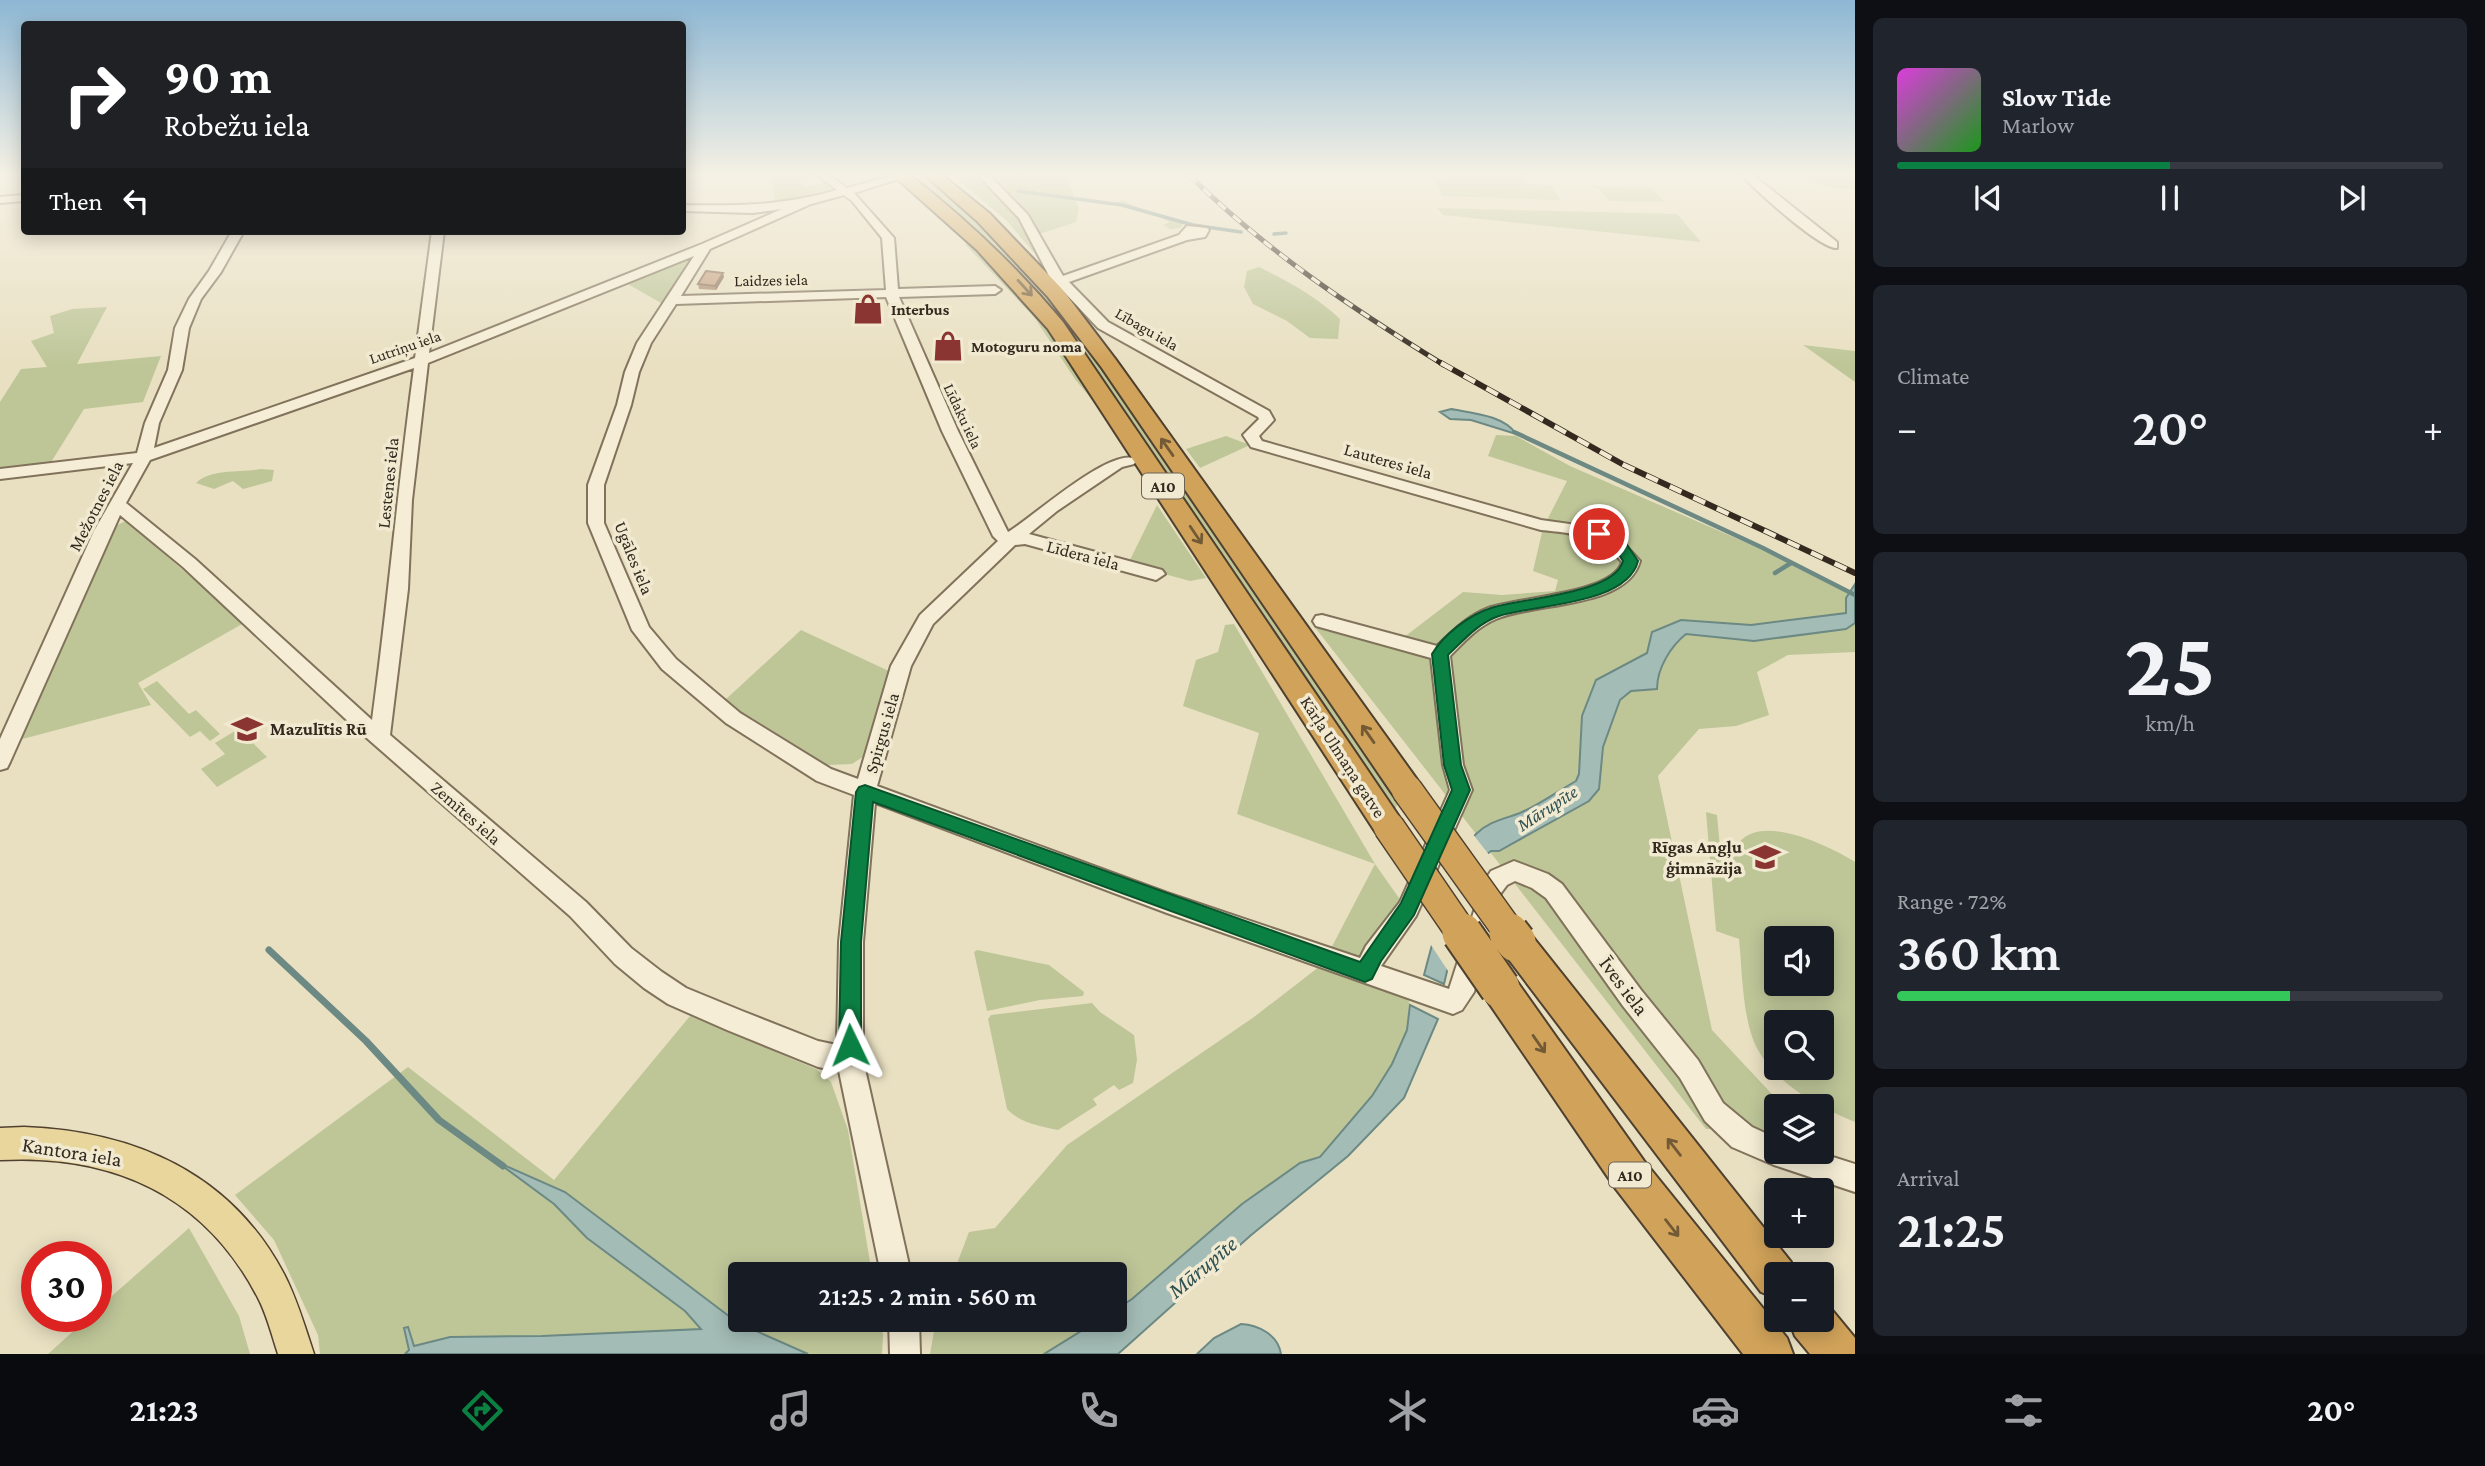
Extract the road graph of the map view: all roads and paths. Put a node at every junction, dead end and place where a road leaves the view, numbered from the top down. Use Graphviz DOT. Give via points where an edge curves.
graph roads {
  1 [pos="234,238"];
  2 [pos="437,238"];
  3 [pos="727,238"];
  4 [pos="888,238"];
  5 [pos="976,238"];
  6 [pos="1002,238"];
  7 [pos="1034,238"];
  8 [pos="1182,238"];
  9 [pos="1824,238"];
  10 [pos="1833,245"];
  11 [pos="706,247"];
  12 [pos="1060,281"];
  13 [pos="995,290"];
  14 [pos="893,294"];
  15 [pos="673,300"];
  16 [pos="423,359"];
  17 [pos="1267,420"];
  18 [pos="144,457"];
  19 [pos="1128,461"];
  20 [pos="0,474"];
  21 [pos="118,505"];
  22 [pos="1010,540"];
  23 [pos="1156,574"];
  24 [pos="1322,621"];
  25 [pos="1440,654"];
  26 [pos="380,738"];
  27 [pos="0,762"];
  28 [pos="865,792"];
  29 [pos="1365,973"];
  30 [pos="1453,1002"];
  31 [pos="850,1060"];
  32 [pos="0,1143"];
  33 [pos="1855,1178"];
  34 [pos="894,1262"];
  35 [pos="1764,1262"];
  36 [pos="904,1332"];
  37 [pos="1821,1332"];
  38 [pos="296,1354"];
  39 [pos="905,1354"];
  40 [pos="1771,1354"];
  41 [pos="1839,1354"];
  1 -- 18 [label="street, Mežotnes iela" via="182,328 175,370 152,423"];
  2 -- 16 [label="street, Lestenes iela"];
  3 -- 11 [label="street, Lutriņu iela"];
  4 -- 14 [label="street, Līdaku iela"];
  5 -- 40 [label="highway, Kārļa Ulmaņa gatve / A10, one-way, bridge" via="1056,327 1389,827 1630,1175"];
  35 -- 6 [label="highway, Kārļa Ulmaņa gatve / A10, one-way, bridge" via="1516,942 1109,364 1055,293"];
  7 -- 12 [label="street, Lībagu iela"];
  8 -- 12 [label="street"];
  9 -- 10 [label="street"];
  11 -- 15 [label="street, Ugāles iela"];
  11 -- 16 [label="street, Lutriņu iela"];
  12 -- 17 [label="street, Lībagu iela" via="1103,325 1264,414"];
  13 -- 14 [label="street, Laidzes iela"];
  14 -- 15 [label="street, Laidzes iela"];
  14 -- 22 [label="street, Līdaku iela" via="950,431 1001,536"];
  15 -- 28 [label="street, Ugāles iela" via="644,343 632,372 596,485 596,523 640,630 670,664 733,718 824,775"];
  16 -- 18 [label="street, Lutriņu iela"];
  16 -- 26 [label="street, Lestenes iela"];
  17 -- 25 [label="street, Lauteres iela" via="1251,435 1256,444 1541,525 1599,534 1620,545 1631,561 1628,572 1606,588 1495,612 1475,621"];
  18 -- 20 [label="street, Lutriņu iela"];
  18 -- 21 [label="street, Mežotnes iela"];
  19 -- 22 [label="street, Spirgus iela" via="1116,464 1051,507"];
  21 -- 26 [label="street, Zemītes iela"];
  21 -- 27 [label="street, Mežotnes iela" via="102,531"];
  22 -- 23 [label="street, Līdera iela" via="1025,538"];
  22 -- 28 [label="street, Spirgus iela" via="926,620 910,646"];
  24 -- 25 [label="street"];
  25 -- 29 [label="street" via="1453,765 1461,790 1408,909"];
  26 -- 31 [label="street, Zemītes iela" via="653,980 677,996 795,1045"];
  28 -- 29 [label="street, Ugāles iela"];
  28 -- 31 [label="street, Spirgus iela" via="851,942"];
  29 -- 30 [label="street, Ugāles iela"];
  30 -- 33 [label="street, Īves iela" via="1462,992 1491,890 1499,878 1514,871 1540,881 1554,891 1689,1069 1714,1112 1742,1137"];
  31 -- 34 [label="street, Spirgus iela"];
  32 -- 38 [label="main road, Kantora iela" via="61,1146 110,1155 163,1175 198,1196 227,1225 270,1284"];
  36 -- 39 [label="street"];
  37 -- 41 [label="highway"];
}
